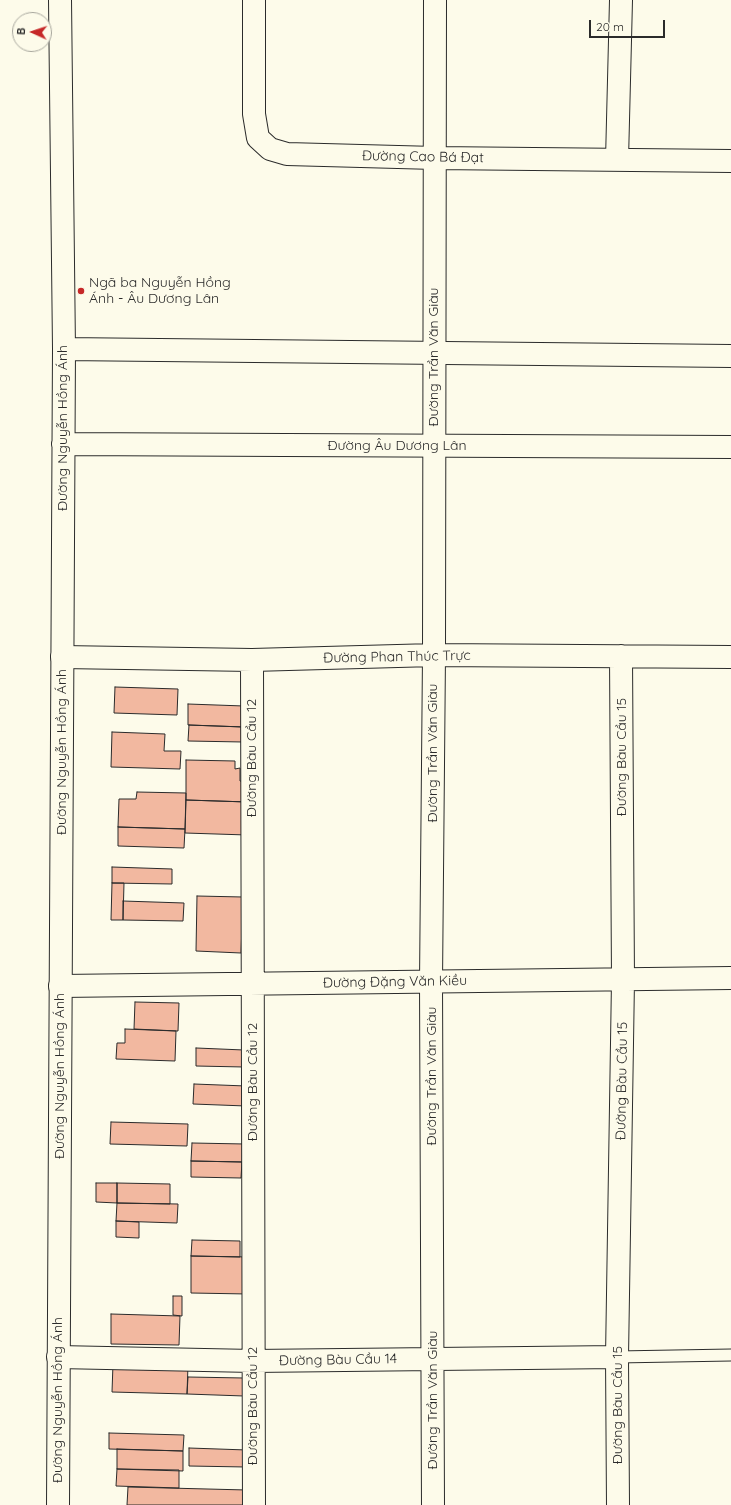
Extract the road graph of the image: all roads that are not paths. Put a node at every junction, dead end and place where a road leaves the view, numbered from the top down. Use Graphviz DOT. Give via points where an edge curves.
graph roads {
  1 [pos="60,0"];
  2 [pos="254,0"];
  3 [pos="435,0"];
  4 [pos="621,0"];
  5 [pos="434,158"];
  6 [pos="617,160"];
  7 [pos="731,161"];
  8 [pos="64,349"];
  9 [pos="434,353"];
  10 [pos="731,356"];
  11 [pos="63,444"];
  12 [pos="434,446"];
  13 [pos="731,447"];
  14 [pos="434,655"];
  15 [pos="621,656"];
  16 [pos="62,657"];
  17 [pos="731,658"];
  18 [pos="252,660"];
  19 [pos="731,978"];
  20 [pos="623,980"];
  21 [pos="432,982"];
  22 [pos="252,984"];
  23 [pos="60,986"];
  24 [pos="731,1355"];
  25 [pos="617,1357"];
  26 [pos="58,1358"];
  27 [pos="433,1359"];
  28 [pos="253,1361"];
  29 [pos="58,1505"];
  30 [pos="254,1505"];
  31 [pos="433,1505"];
  32 [pos="618,1505"];
  1 -- 8 [label="street, Đường Nguyễn Hồng Ánh"];
  2 -- 5 [label="street, Đường Cao Bá Đạt" via="254,114 258,138 270,149 287,154"];
  3 -- 5 [label="street, Đường Trần Văn Giàu"];
  4 -- 6 [label="street"];
  5 -- 6 [label="street, Đường Cao Bá Đạt"];
  5 -- 9 [label="street, Đường Trần Văn Giàu"];
  6 -- 7 [label="street, Đường Cao Bá Đạt"];
  8 -- 9 [label="street"];
  8 -- 11 [label="street, Đường Nguyễn Hồng Ánh"];
  9 -- 10 [label="street"];
  9 -- 12 [label="street, Đường Trần Văn Giàu"];
  11 -- 12 [label="street, Đường Âu Dương Lân"];
  11 -- 16 [label="street, Đường Nguyễn Hồng Ánh"];
  12 -- 13 [label="street, Đường Âu Dương Lân"];
  12 -- 14 [label="street, Đường Trần Văn Giàu"];
  14 -- 15 [label="street, Đường Phan Thúc Trực"];
  14 -- 18 [label="street, Đường Phan Thúc Trực"];
  14 -- 21 [label="street, Đường Trần Văn Giàu"];
  15 -- 17 [label="street, Đường Phan Thúc Trực"];
  15 -- 20 [label="street, Đường Bàu Cầu 15"];
  16 -- 18 [label="street, Đường Phan Thúc Trực"];
  16 -- 23 [label="street, Đường Nguyễn Hồng Ánh"];
  18 -- 22 [label="street, Đường Bàu Cầu 12"];
  19 -- 20 [label="street, Đường Đặng Văn Kiều"];
  20 -- 21 [label="street, Đường Đặng Văn Kiều"];
  20 -- 25 [label="street, Đường Bàu Cầu 15"];
  21 -- 22 [label="street, Đường Đặng Văn Kiều"];
  21 -- 27 [label="street, Đường Trần Văn Giàu"];
  22 -- 23 [label="street, Đường Đặng Văn Kiều"];
  22 -- 28 [label="street, Đường Bàu Cầu 12"];
  23 -- 26 [label="street, Đường Nguyễn Hồng Ánh"];
  24 -- 25 [label="lane"];
  25 -- 27 [label="street, Đường Bàu Cầu 14"];
  25 -- 32 [label="street, Đường Bàu Cầu 15"];
  26 -- 28 [label="street, Đường Bàu Cầu 14"];
  26 -- 29 [label="street, Đường Nguyễn Hồng Ánh"];
  27 -- 28 [label="street, Đường Bàu Cầu 14"];
  27 -- 31 [label="street, Đường Trần Văn Giàu"];
  28 -- 30 [label="street, Đường Bàu Cầu 12"];
}
